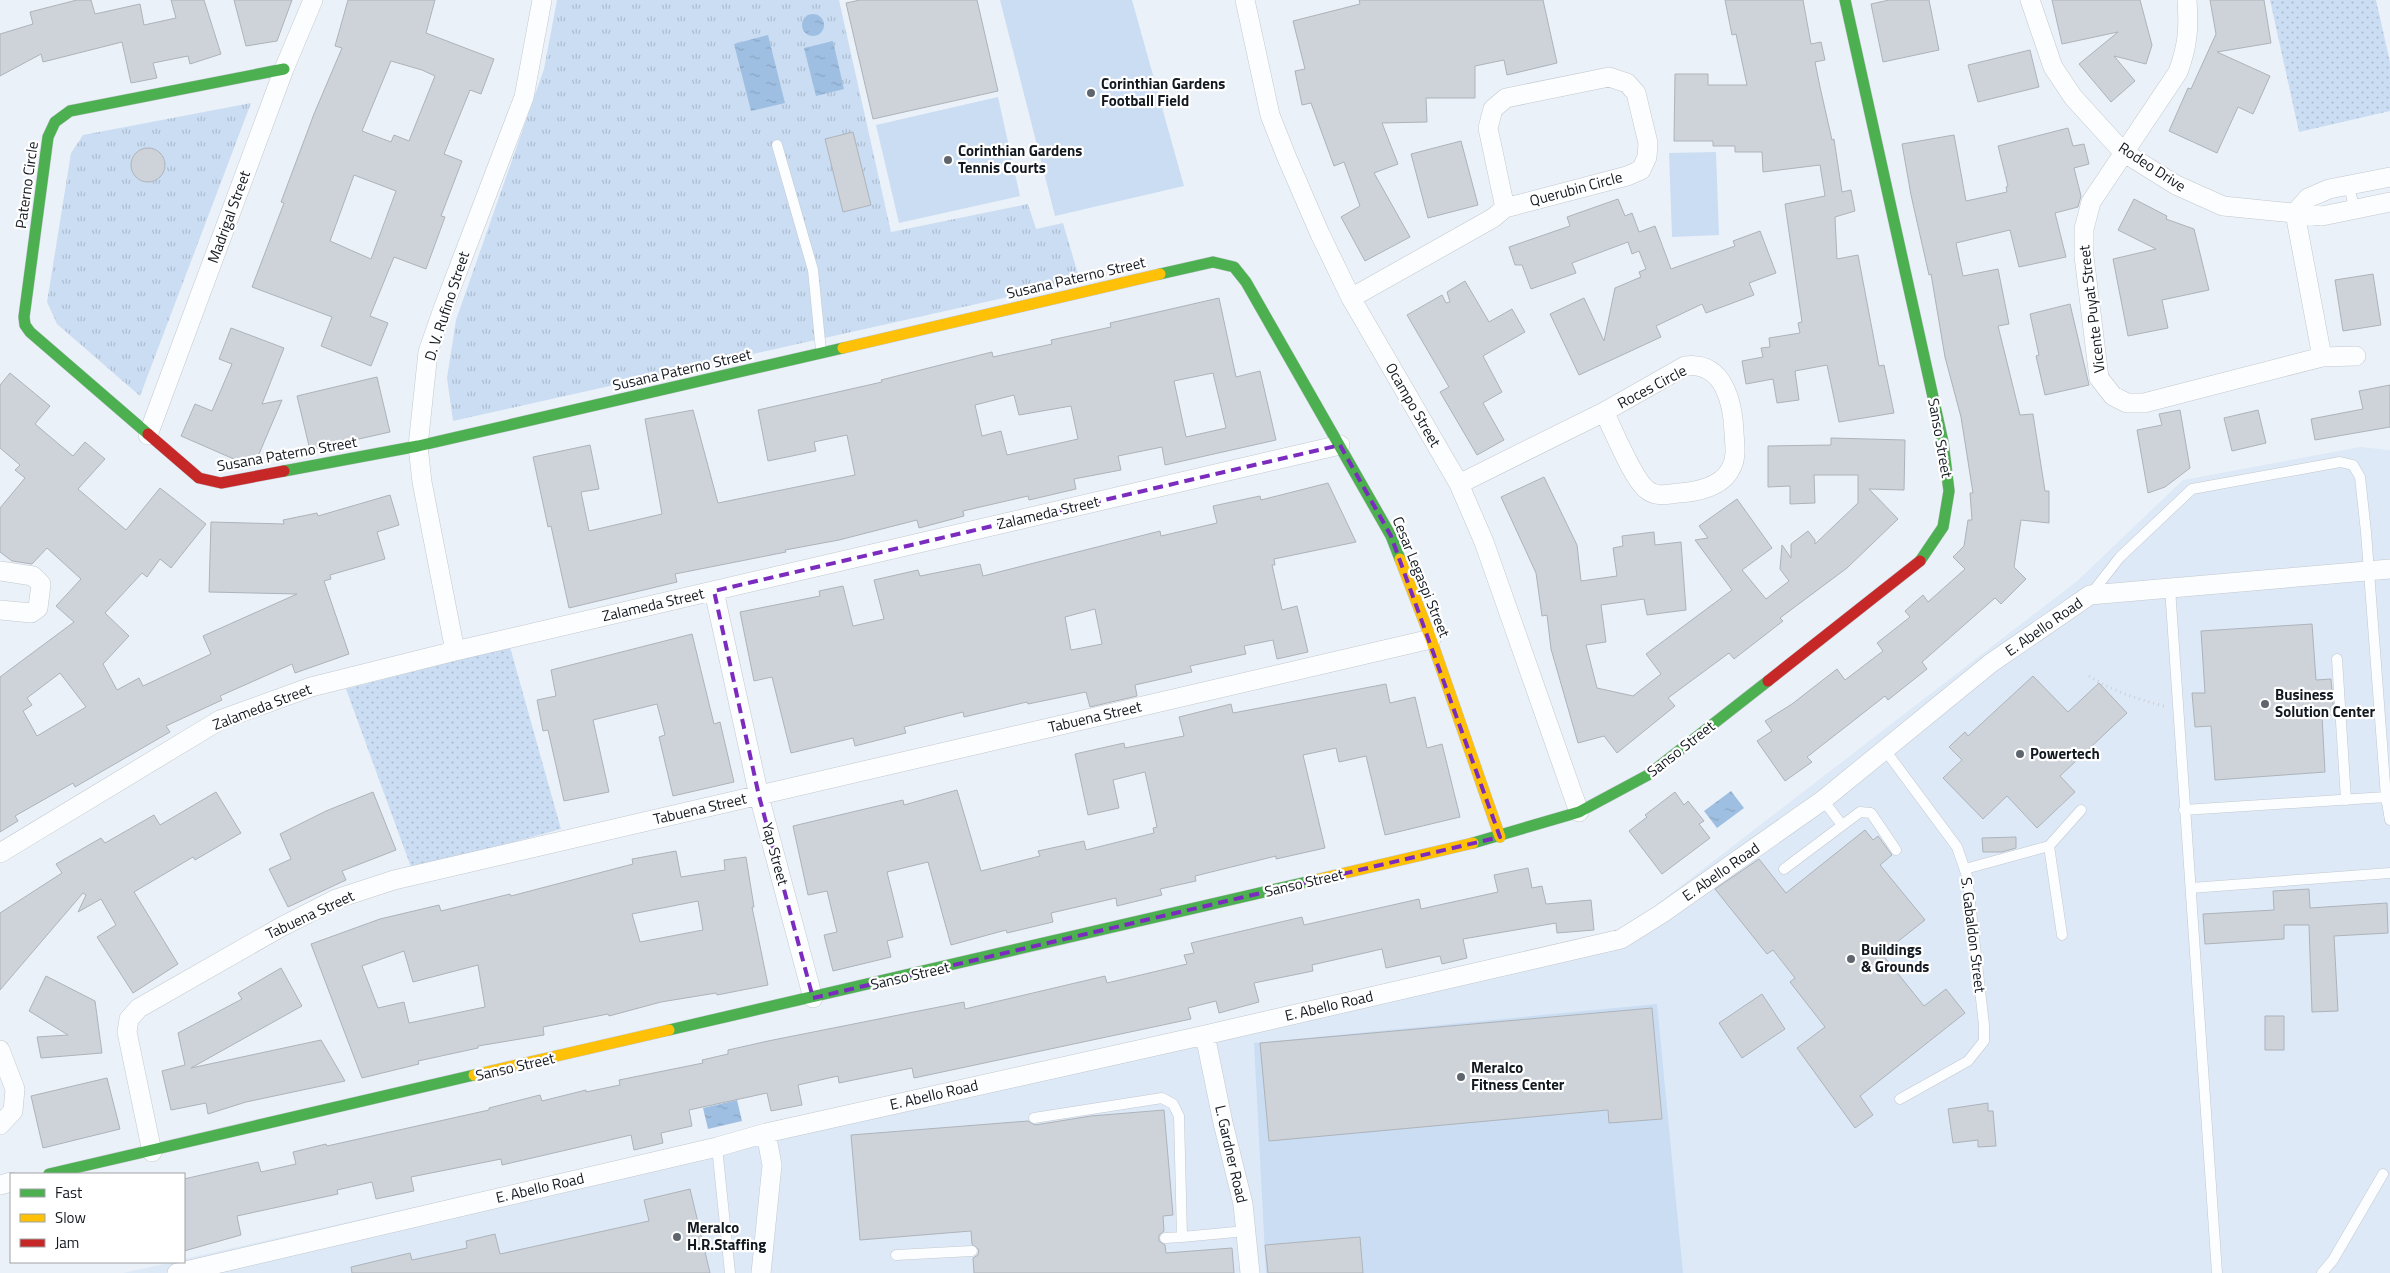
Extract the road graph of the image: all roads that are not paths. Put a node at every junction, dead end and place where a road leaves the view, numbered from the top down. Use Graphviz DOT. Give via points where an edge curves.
graph roads {
  1 [pos="313,0"];
  2 [pos="542,0"];
  3 [pos="1245,0"];
  4 [pos="1845,0"];
  5 [pos="2030,0"];
  6 [pos="2187,0"];
  7 [pos="284,69"];
  8 [pos="777,145"];
  9 [pos="2123,152"];
  10 [pos="2390,177"];
  11 [pos="2349,185"];
  12 [pos="2390,202"];
  13 [pos="1505,208"];
  14 [pos="2354,208"];
  15 [pos="2295,213"];
  16 [pos="1234,268"];
  17 [pos="1351,298"];
  18 [pos="821,353"];
  19 [pos="2356,356"];
  20 [pos="2322,357"];
  21 [pos="1604,412"];
  22 [pos="148,435"];
  23 [pos="1340,445"];
  24 [pos="418,446"];
  25 [pos="1459,484"];
  26 [pos="2390,569"];
  27 [pos="0,571"];
  28 [pos="2368,571"];
  29 [pos="2170,588"];
  30 [pos="714,591"];
  31 [pos="2090,595"];
  32 [pos="0,610"];
  33 [pos="1431,639"];
  34 [pos="455,651"];
  35 [pos="2337,659"];
  36 [pos="1885,750"];
  37 [pos="760,796"];
  38 [pos="2386,797"];
  39 [pos="1823,800"];
  40 [pos="2346,800"];
  41 [pos="2081,810"];
  42 [pos="2184,810"];
  43 [pos="1579,812"];
  44 [pos="2390,820"];
  45 [pos="1842,825"];
  46 [pos="1500,837"];
  47 [pos="2049,846"];
  48 [pos="1896,850"];
  49 [pos="0,853"];
  50 [pos="1784,869"];
  51 [pos="1965,869"];
  52 [pos="2390,873"];
  53 [pos="2191,888"];
  54 [pos="2062,935"];
  55 [pos="813,998"];
  56 [pos="1205,1035"];
  57 [pos="0,1050"];
  58 [pos="1900,1098"];
  59 [pos="1034,1118"];
  60 [pos="0,1125"];
  61 [pos="766,1133"];
  62 [pos="717,1147"];
  63 [pos="152,1152"];
  64 [pos="54,1173"];
  65 [pos="2382,1174"];
  66 [pos="1246,1231"];
  67 [pos="1182,1237"];
  68 [pos="1165,1238"];
  69 [pos="972,1251"];
  70 [pos="896,1254"];
  71 [pos="177,1273"];
  72 [pos="730,1273"];
  73 [pos="761,1273"];
  74 [pos="1250,1273"];
  75 [pos="2217,1273"];
  76 [pos="2322,1273"];
  1 -- 7 [label="street, Madrigal Street"];
  2 -- 24 [label="street, D. V. Rufino Street" via="524,97 428,352"];
  3 -- 17 [label="street, Ocampo Street" via="1270,115 1309,210"];
  4 -- 43 [label="street, Sanso Street" via="1943,442 1949,491 1943,528 1920,562 1648,776"];
  5 -- 9 [label="street, Rodeo Drive" via="2053,67 2072,98"];
  6 -- 9 [label="street, Vicente Puyat Street" via="2187,47 2178,72"];
  7 -- 22 [label="street, Madrigal Street"];
  7 -- 22 [label="street, Paterno Circle" via="70,111 55,122 48,137 25,325"];
  8 -- 18 [label="lane" via="813,270"];
  9 -- 15 [label="street, Rodeo Drive" via="2176,185 2223,206"];
  9 -- 20 [label="street, Vicente Puyat Street" via="2091,202 2084,229 2084,256 2099,378 2113,396 2127,403 2144,403"];
  10 -- 11 [label="street"];
  11 -- 14 [label="lane"];
  11 -- 15 [label="street" via="2308,198"];
  12 -- 14 [label="street, Rodeo Drive"];
  13 -- 13 [label="street, Querubin Circle" via="1641,170 1647,157 1648,143 1636,93 1627,83 1609,77 1506,98 1493,109 1488,128"];
  13 -- 17 [label="street, Querubin Circle" via="1493,218"];
  14 -- 15 [label="street, Rodeo Drive" via="2322,216"];
  15 -- 20 [label="street"];
  16 -- 18 [label="street, Susana Paterno Street" via="1213,262"];
  16 -- 23 [label="street, Cesar Legaspi Street" via="1246,282"];
  17 -- 25 [label="street, Ocampo Street"];
  18 -- 24 [label="street, Susana Paterno Street"];
  19 -- 20 [label="street, Vicente Puyat Street"];
  21 -- 21 [label="street, Roces Circle" via="1685,366 1706,368 1721,380 1730,397 1736,458 1729,472 1718,482 1702,489 1660,495 1652,493 1637,477"];
  21 -- 25 [label="street, Roces Circle"];
  22 -- 24 [label="street, Susana Paterno Street" via="199,478 221,483"];
  23 -- 30 [label="street, Zalameda Street"];
  23 -- 33 [label="street, Cesar Legaspi Street" via="1391,536"];
  24 -- 34 [label="street, D. V. Rufino Street"];
  25 -- 43 [label="street, Ocampo Street" via="1484,542"];
  26 -- 28 [label="street, E. Abello Road"];
  27 -- 32 [label="street" via="33,576 41,584 38,608 31,613"];
  28 -- 29 [label="street, E. Abello Road"];
  28 -- 31 [label="lane" via="2360,477 2353,465 2340,462 2192,489 2120,557"];
  28 -- 38 [label="lane"];
  29 -- 31 [label="street, E. Abello Road"];
  29 -- 42 [label="lane"];
  30 -- 34 [label="street, Zalameda Street"];
  30 -- 37 [label="street, Yap Street"];
  31 -- 36 [label="street, E. Abello Road" via="1991,663"];
  33 -- 37 [label="street, Tabuena Street"];
  33 -- 46 [label="street, Cesar Legaspi Street"];
  34 -- 49 [label="street, Zalameda Street" via="311,687 220,720"];
  35 -- 40 [label="lane"];
  36 -- 39 [label="street, E. Abello Road"];
  36 -- 51 [label="lane, S. Gabaldon Street" via="1946,830"];
  37 -- 55 [label="street, Yap Street"];
  37 -- 63 [label="street, Tabuena Street" via="394,880 336,899 140,1008 129,1019 127,1032"];
  38 -- 40 [label="lane"];
  38 -- 44 [label="lane"];
  39 -- 45 [label="lane"];
  39 -- 56 [label="street, E. Abello Road" via="1627,936"];
  40 -- 42 [label="lane"];
  41 -- 47 [label="lane"];
  42 -- 53 [label="lane"];
  43 -- 46 [label="street, Sanso Street"];
  45 -- 48 [label="lane" via="1860,812 1871,813"];
  45 -- 50 [label="lane"];
  46 -- 55 [label="street, Sanso Street"];
  47 -- 51 [label="lane"];
  47 -- 54 [label="lane"];
  51 -- 58 [label="lane, S. Gabaldon Street" via="1984,1041 1968,1061"];
  52 -- 53 [label="lane"];
  53 -- 75 [label="lane"];
  55 -- 63 [label="street, Sanso Street"];
  56 -- 61 [label="street, E. Abello Road"];
  56 -- 66 [label="street, L. Gardner Road" via="1243,1204"];
  57 -- 60 [label="street" via="15,1089 13,1111"];
  59 -- 67 [label="lane" via="1162,1098 1173,1104 1179,1116"];
  61 -- 62 [label="street, E. Abello Road"];
  61 -- 73 [label="street" via="772,1165"];
  62 -- 71 [label="street, E. Abello Road"];
  62 -- 72 [label="lane"];
  63 -- 64 [label="street, Sanso Street"];
  65 -- 76 [label="lane" via="2333,1260"];
  66 -- 67 [label="lane"];
  66 -- 74 [label="street, L. Gardner Road"];
  67 -- 68 [label="lane"];
  69 -- 70 [label="lane"];
}
